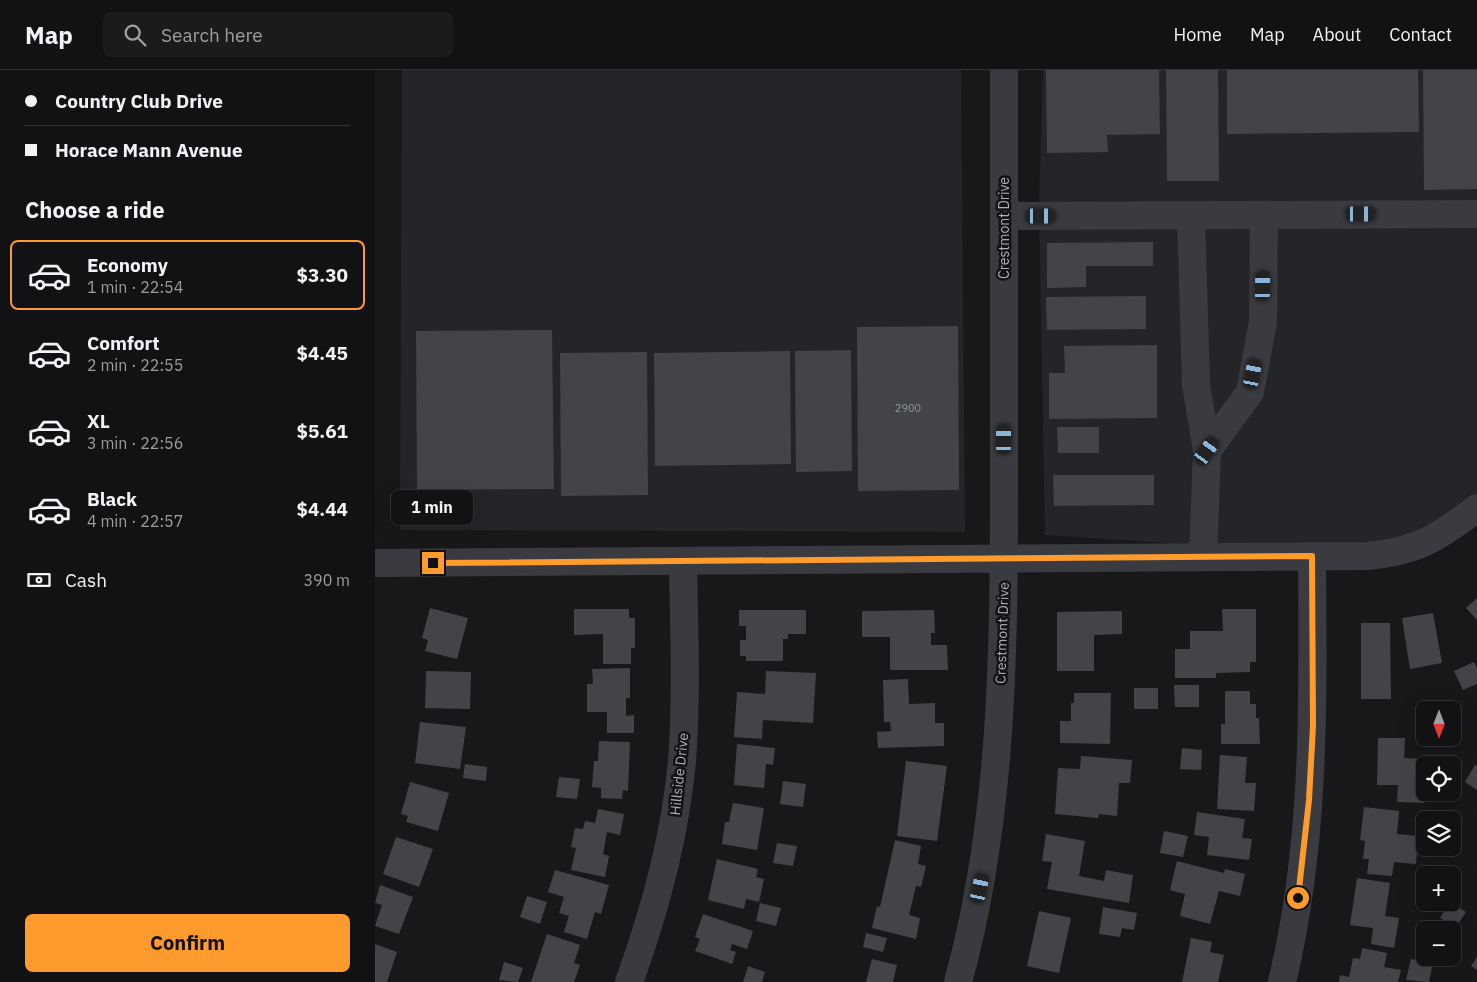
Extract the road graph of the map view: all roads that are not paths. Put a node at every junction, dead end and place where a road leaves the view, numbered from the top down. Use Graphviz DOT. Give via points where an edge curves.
graph roads {
  1 [pos="1004,70"];
  2 [pos="1477,214"];
  3 [pos="1191,215"];
  4 [pos="1264,215"];
  5 [pos="1004,216"];
  6 [pos="1207,451"];
  7 [pos="1477,508"];
  8 [pos="1312,556"];
  9 [pos="1004,557"];
  10 [pos="1203,557"];
  11 [pos="683,561"];
  12 [pos="375,563"];
  13 [pos="629,982"];
  14 [pos="958,982"];
  15 [pos="1283,982"];
  1 -- 5 [label="street, Crestmont Drive"];
  2 -- 4 [label="street"];
  3 -- 4 [label="street"];
  3 -- 5 [label="street"];
  3 -- 6 [label="street" via="1196,384"];
  4 -- 6 [label="street" via="1263,322 1250,392"];
  5 -- 9 [label="street, Crestmont Drive"];
  6 -- 10 [label="street"];
  7 -- 8 [label="street" via="1443,534 1420,546 1385,554"];
  8 -- 10 [label="street"];
  8 -- 15 [label="street" via="1313,726 1309,800 1298,898"];
  9 -- 10 [label="street"];
  9 -- 11 [label="street"];
  9 -- 14 [label="street, Crestmont Drive" via="994,793 984,870"];
  11 -- 12 [label="street"];
  11 -- 13 [label="street, Hillside Drive" via="685,708 682,763 672,832 657,899"];
}
